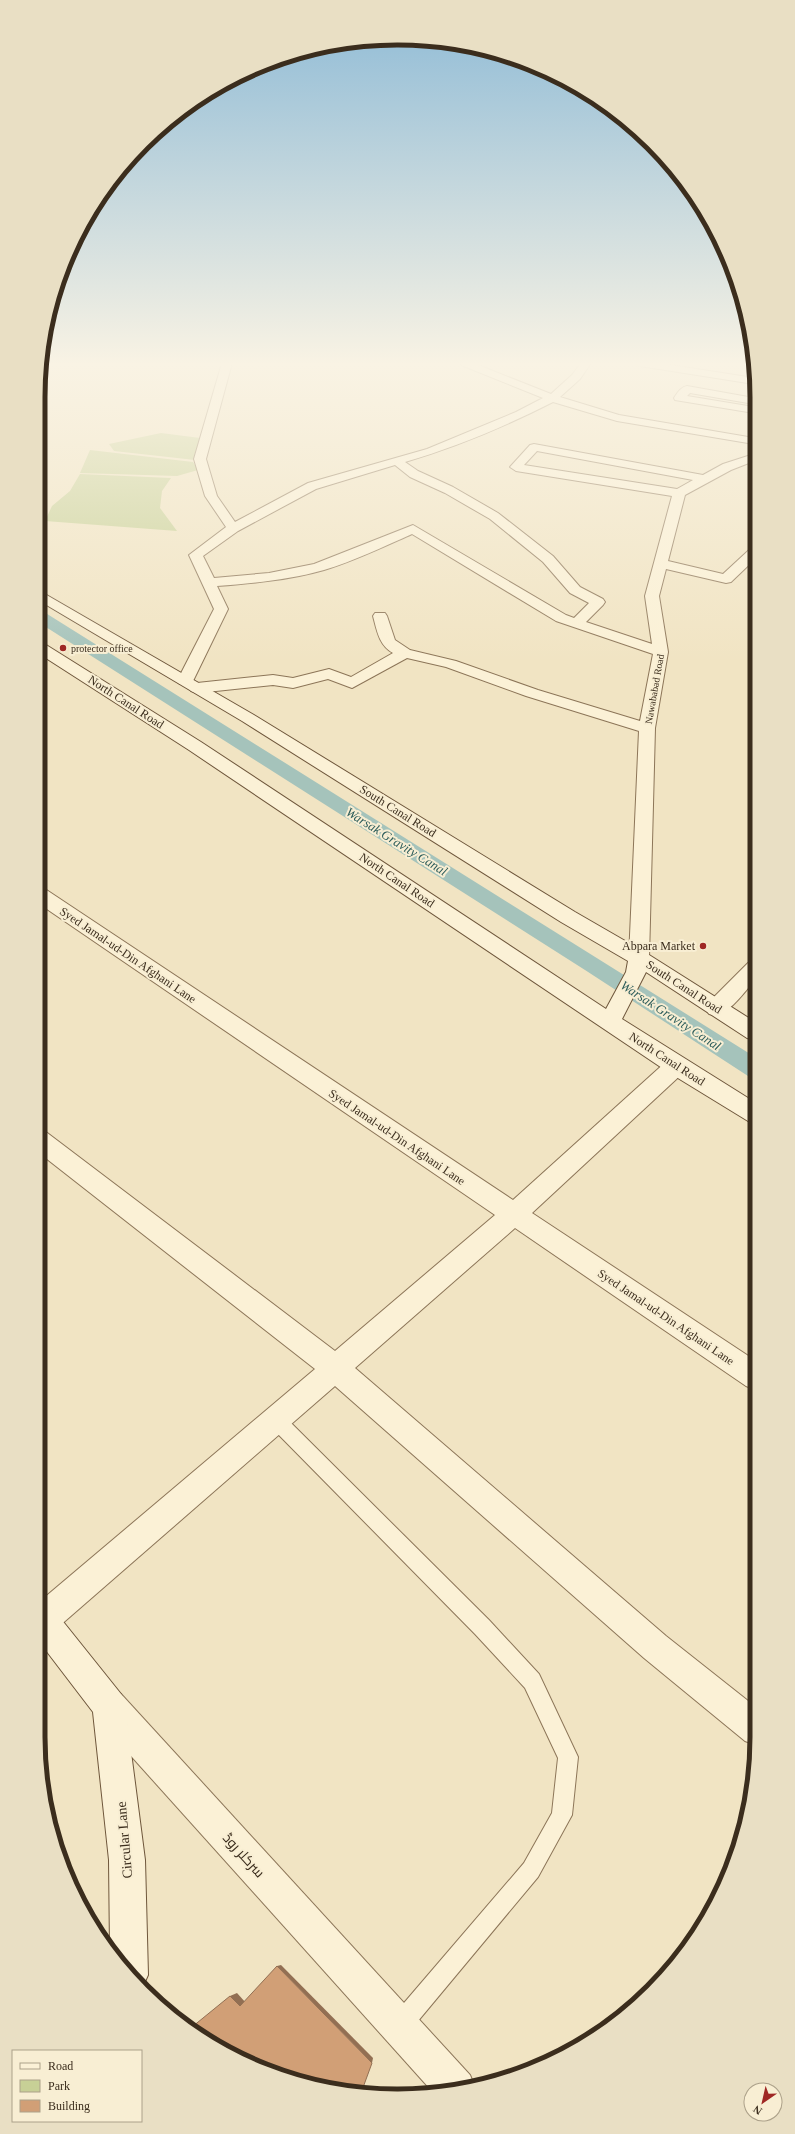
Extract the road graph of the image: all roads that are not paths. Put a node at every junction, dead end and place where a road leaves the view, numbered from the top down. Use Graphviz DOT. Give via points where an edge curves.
graph roads {
  1 [pos="201,463"];
  2 [pos="391,463"];
  3 [pos="398,463"];
  4 [pos="520,463"];
  5 [pos="617,463"];
  6 [pos="739,463"];
  7 [pos="705,479"];
  8 [pos="680,493"];
  9 [pos="233,528"];
  10 [pos="750,556"];
  11 [pos="660,563"];
  12 [pos="208,582"];
  13 [pos="45,598"];
  14 [pos="380,616"];
  15 [pos="577,623"];
  16 [pos="45,650"];
  17 [pos="661,652"];
  18 [pos="405,653"];
  19 [pos="191,685"];
  20 [pos="647,728"];
  21 [pos="45,899"];
  22 [pos="638,965"];
  23 [pos="750,973"];
  24 [pos="716,1008"];
  25 [pos="610,1021"];
  26 [pos="750,1029"];
  27 [pos="676,1066"];
  28 [pos="750,1111"];
  29 [pos="45,1144"];
  30 [pos="513,1215"];
  31 [pos="335,1368"];
  32 [pos="750,1374"];
  33 [pos="276,1420"];
  34 [pos="45,1616"];
  35 [pos="45,1626"];
  36 [pos="109,1706"];
  37 [pos="750,1723"];
  38 [pos="129,1965"];
  39 [pos="399,2026"];
  40 [pos="452,2085"];
  1 -- 9 [label="street" via="211,496"];
  2 -- 9 [label="street" via="312,486"];
  3 -- 15 [label="street" via="414,474 449,490 494,516 548,559 575,590 598,602"];
  4 -- 8 [label="street" via="516,467"];
  5 -- 7 [label="street"];
  6 -- 7 [label="street"];
  7 -- 8 [label="street"];
  8 -- 11 [label="street, Nawababad Road"];
  9 -- 12 [label="street" via="196,555"];
  10 -- 11 [label="street" via="726,579"];
  11 -- 17 [label="street, Nawababad Road" via="652,596"];
  12 -- 15 [label="street" via="270,578 306,571 346,558 413,529 561,618"];
  12 -- 19 [label="street" via="221,609"];
  13 -- 19 [label="street, South Canal Road"];
  14 -- 18 [label="street" via="388,642 393,648"];
  15 -- 17 [label="street"];
  16 -- 25 [label="street, North Canal Road" via="195,746"];
  17 -- 20 [label="street, Nawababad Road"];
  18 -- 19 [label="street" via="352,683 329,674 292,684 273,680"];
  18 -- 20 [label="street" via="451,664 532,693"];
  19 -- 22 [label="street, South Canal Road" via="568,917"];
  20 -- 22 [label="street, Nawababad Road"];
  21 -- 30 [label="street, Syed Jamal-ud-Din Afghani Lane"];
  22 -- 24 [label="street, South Canal Road"];
  22 -- 25 [label="street"];
  23 -- 24 [label="street"];
  24 -- 26 [label="street, South Canal Road"];
  25 -- 27 [label="street, North Canal Road"];
  27 -- 28 [label="street, North Canal Road"];
  27 -- 30 [label="street"];
  29 -- 31 [label="street"];
  30 -- 31 [label="street"];
  30 -- 32 [label="street, Syed Jamal-ud-Din Afghani Lane"];
  31 -- 33 [label="street"];
  31 -- 37 [label="street" via="655,1647"];
  33 -- 34 [label="street"];
  33 -- 39 [label="lane" via="482,1627 532,1681 568,1757 562,1815 531,1870"];
  35 -- 36 [label="street, سرکلر روڈ"];
  36 -- 38 [label="street, Circular Lane" via="127,1860"];
  36 -- 39 [label="street, سرکلر روڈ"];
  39 -- 40 [label="street, سرکلر روڈ"];
}
